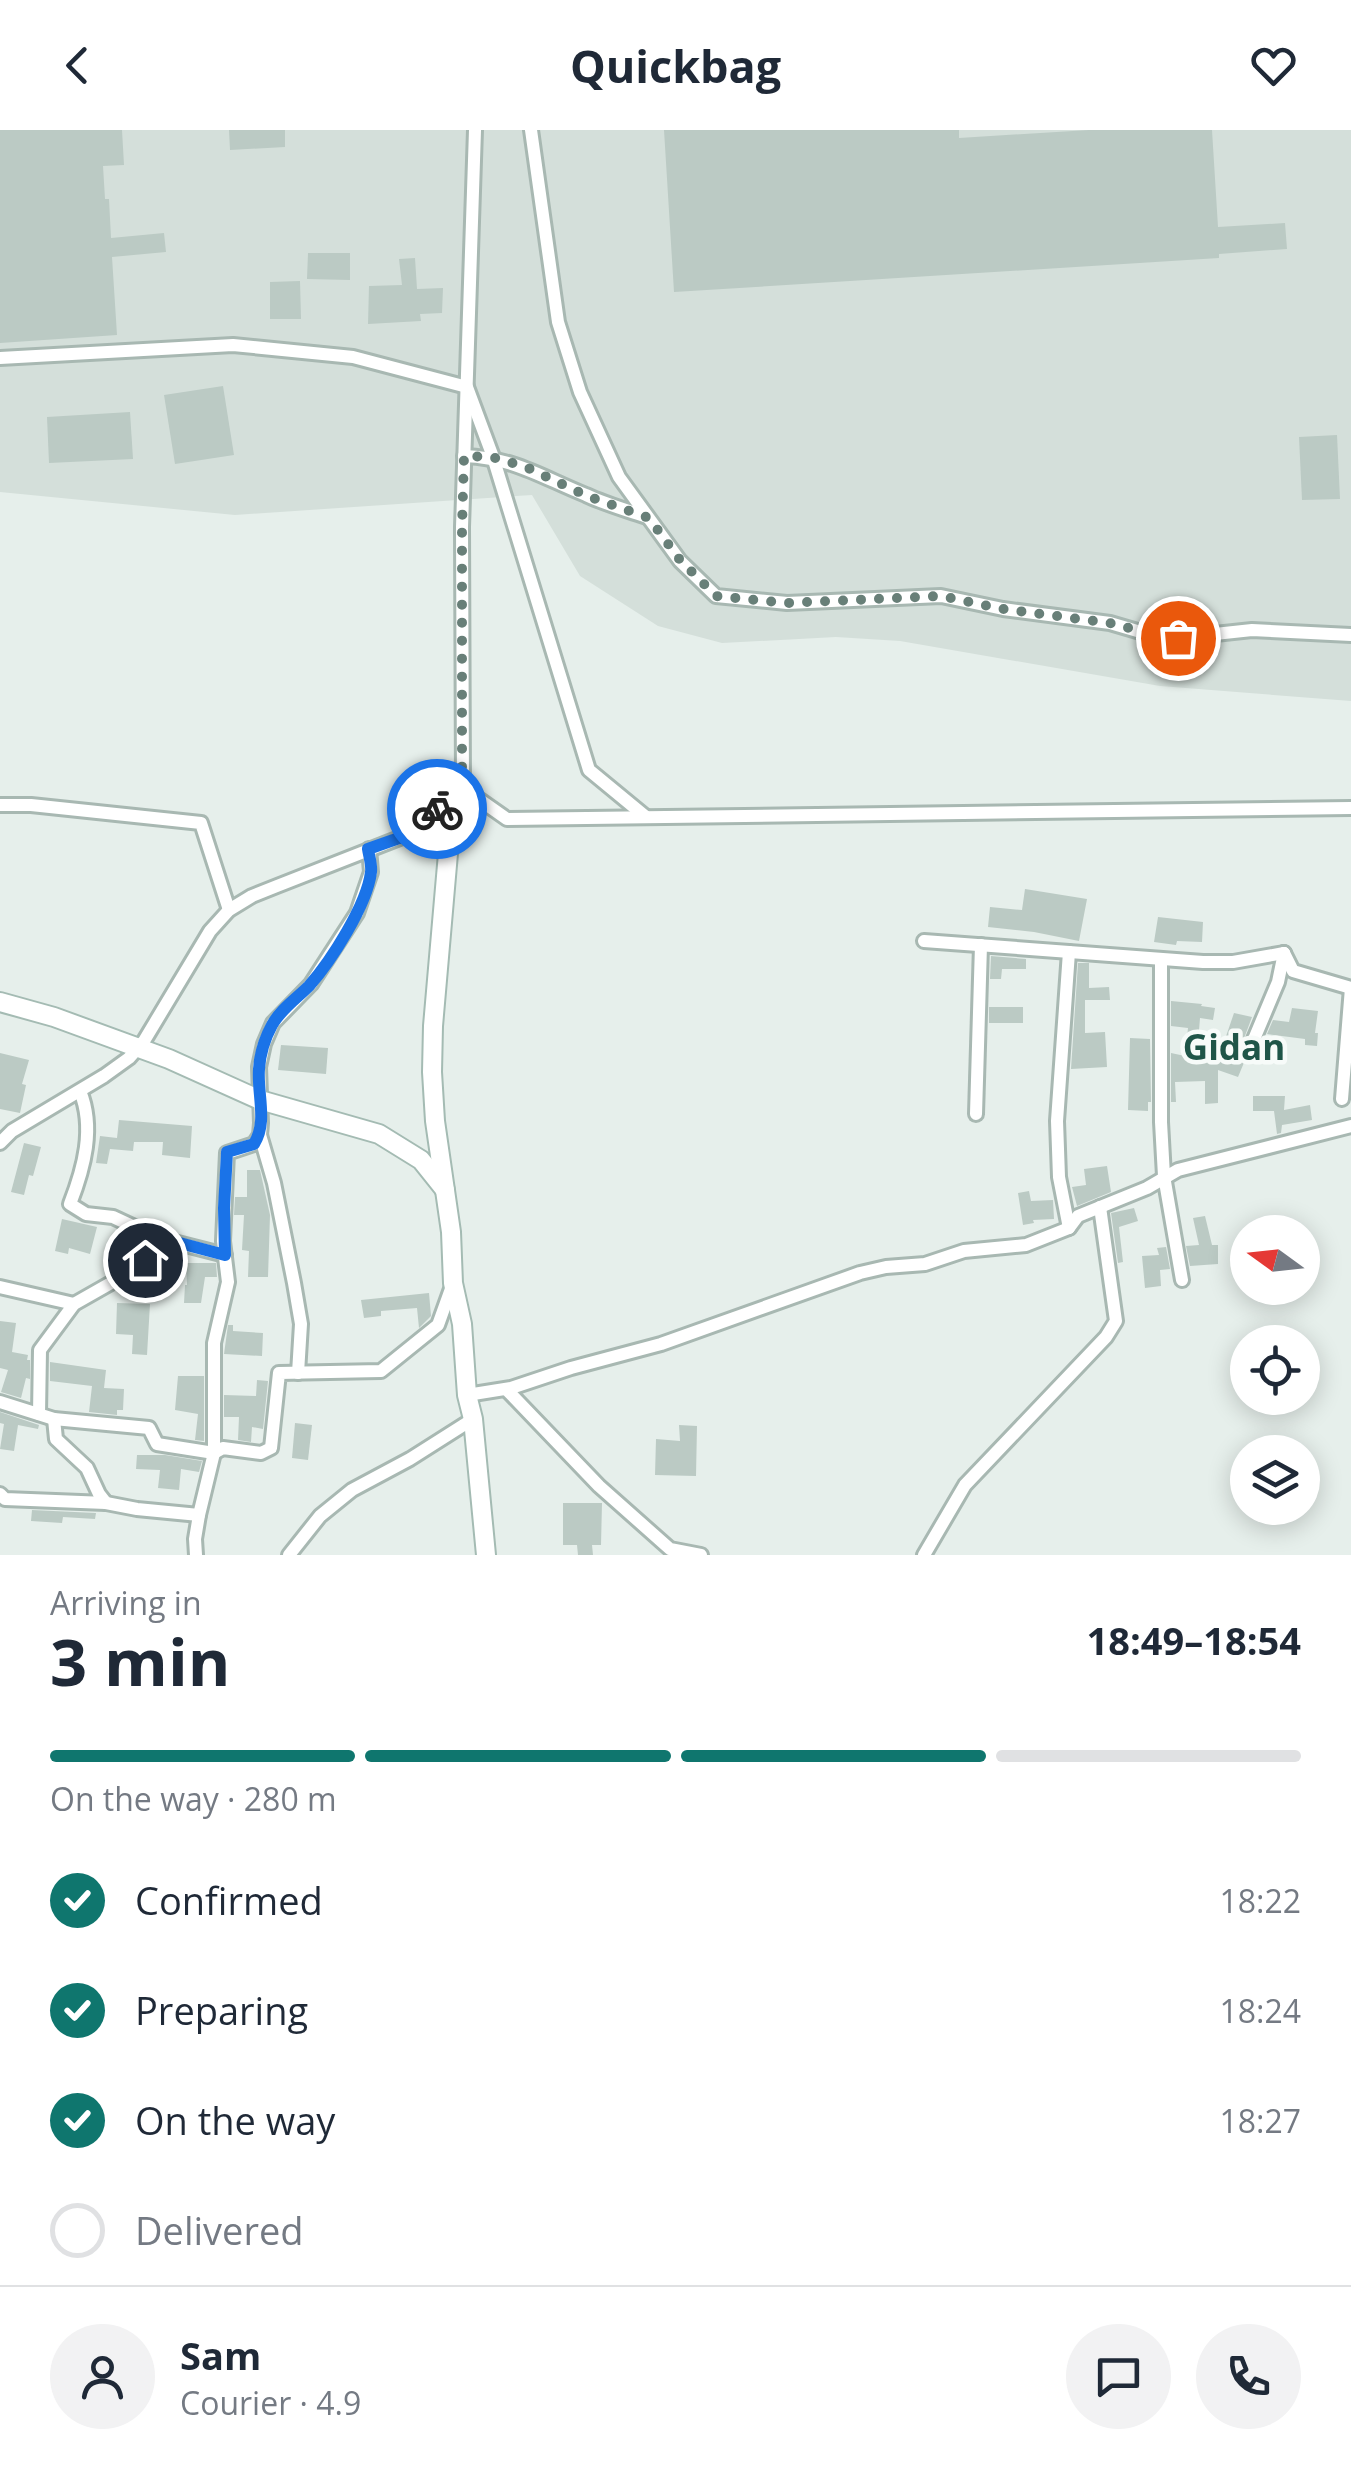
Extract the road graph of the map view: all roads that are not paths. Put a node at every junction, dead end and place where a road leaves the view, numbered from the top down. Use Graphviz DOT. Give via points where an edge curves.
graph roads {
  1 [pos="475,130"];
  2 [pos="531,130"];
  3 [pos="0,358"];
  4 [pos="466,387"];
  5 [pos="464,456"];
  6 [pos="492,457"];
  7 [pos="649,518"];
  8 [pos="1351,635"];
  9 [pos="462,788"];
  10 [pos="0,805"];
  11 [pos="1351,808"];
  12 [pos="646,817"];
  13 [pos="368,849"];
  14 [pos="229,910"];
  15 [pos="924,941"];
  16 [pos="981,945"];
  17 [pos="1068,952"];
  18 [pos="1284,953"];
  19 [pos="1162,960"];
  20 [pos="1351,988"];
  21 [pos="0,1002"];
  22 [pos="1252,1044"];
  23 [pos="138,1048"];
  24 [pos="80,1090"];
  25 [pos="1342,1099"];
  26 [pos="260,1100"];
  27 [pos="976,1114"];
  28 [pos="1351,1126"];
  29 [pos="260,1135"];
  30 [pos="4,1137"];
  31 [pos="1164,1176"];
  32 [pos="445,1191"];
  33 [pos="1100,1206"];
  34 [pos="1068,1228"];
  35 [pos="172,1241"];
  36 [pos="225,1255"];
  37 [pos="1182,1280"];
  38 [pos="453,1284"];
  39 [pos="0,1287"];
  40 [pos="74,1304"];
  41 [pos="298,1373"];
  42 [pos="506,1389"];
  43 [pos="467,1395"];
  44 [pos="0,1402"];
  45 [pos="39,1414"];
  46 [pos="54,1419"];
  47 [pos="473,1419"];
  48 [pos="214,1453"];
  49 [pos="0,1494"];
  50 [pos="106,1503"];
  51 [pos="199,1515"];
  52 [pos="672,1552"];
  53 [pos="196,1555"];
  54 [pos="289,1555"];
  55 [pos="486,1555"];
  56 [pos="701,1555"];
  57 [pos="924,1555"];
  1 -- 4 [label="street"];
  2 -- 7 [label="street" via="558,322 580,392 619,477"];
  3 -- 4 [label="street" via="233,345 352,357"];
  4 -- 5 [label="street"];
  4 -- 6 [label="street"];
  5 -- 6 [label="street"];
  5 -- 9 [label="street"];
  6 -- 7 [label="street"];
  6 -- 12 [label="street" via="589,770"];
  7 -- 8 [label="street" via="716,596 787,603 941,596 1178,638 1252,630"];
  9 -- 12 [label="street" via="507,819"];
  9 -- 13 [label="street" via="402,837"];
  9 -- 32 [label="street" via="450,842 433,1026"];
  10 -- 14 [label="street" via="201,824"];
  11 -- 12 [label="street"];
  13 -- 14 [label="street"];
  13 -- 26 [label="street" via="371,872 358,914 268,1034"];
  14 -- 23 [label="street"];
  15 -- 16 [label="street"];
  16 -- 17 [label="street"];
  16 -- 27 [label="street"];
  17 -- 19 [label="street"];
  17 -- 34 [label="street" via="1057,1121"];
  18 -- 19 [label="street" via="1234,962"];
  18 -- 20 [label="street" via="1294,970"];
  18 -- 22 [label="street"];
  19 -- 31 [label="street"];
  20 -- 25 [label="street"];
  21 -- 23 [label="street"];
  23 -- 24 [label="street"];
  23 -- 26 [label="street"];
  24 -- 30 [label="street"];
  24 -- 35 [label="street" via="88,1109 87,1136 70,1204"];
  26 -- 29 [label="street"];
  26 -- 32 [label="street" via="379,1134 422,1160"];
  28 -- 31 [label="street"];
  29 -- 36 [label="street" via="254,1144 227,1152"];
  29 -- 41 [label="street" via="299,1311"];
  31 -- 33 [label="street"];
  31 -- 37 [label="street"];
  32 -- 38 [label="street"];
  33 -- 34 [label="street"];
  33 -- 57 [label="street" via="1116,1321 965,1485"];
  34 -- 42 [label="street" via="1026,1244 860,1274 707,1329"];
  35 -- 36 [label="street"];
  35 -- 40 [label="street"];
  36 -- 48 [label="street" via="228,1282 212,1364"];
  38 -- 41 [label="street" via="438,1325 380,1372"];
  38 -- 43 [label="street"];
  39 -- 40 [label="street"];
  40 -- 45 [label="street" via="40,1350"];
  41 -- 48 [label="street" via="279,1373 272,1448"];
  42 -- 43 [label="street"];
  42 -- 52 [label="street"];
  43 -- 47 [label="street"];
  44 -- 45 [label="street"];
  45 -- 46 [label="street"];
  46 -- 48 [label="street" via="149,1428 156,1444"];
  46 -- 50 [label="street" via="56,1440 87,1468"];
  47 -- 54 [label="street" via="352,1490"];
  47 -- 55 [label="street"];
  48 -- 51 [label="street"];
  49 -- 50 [label="street"];
  50 -- 51 [label="street"];
  51 -- 53 [label="street"];
  52 -- 56 [label="street"];
}
